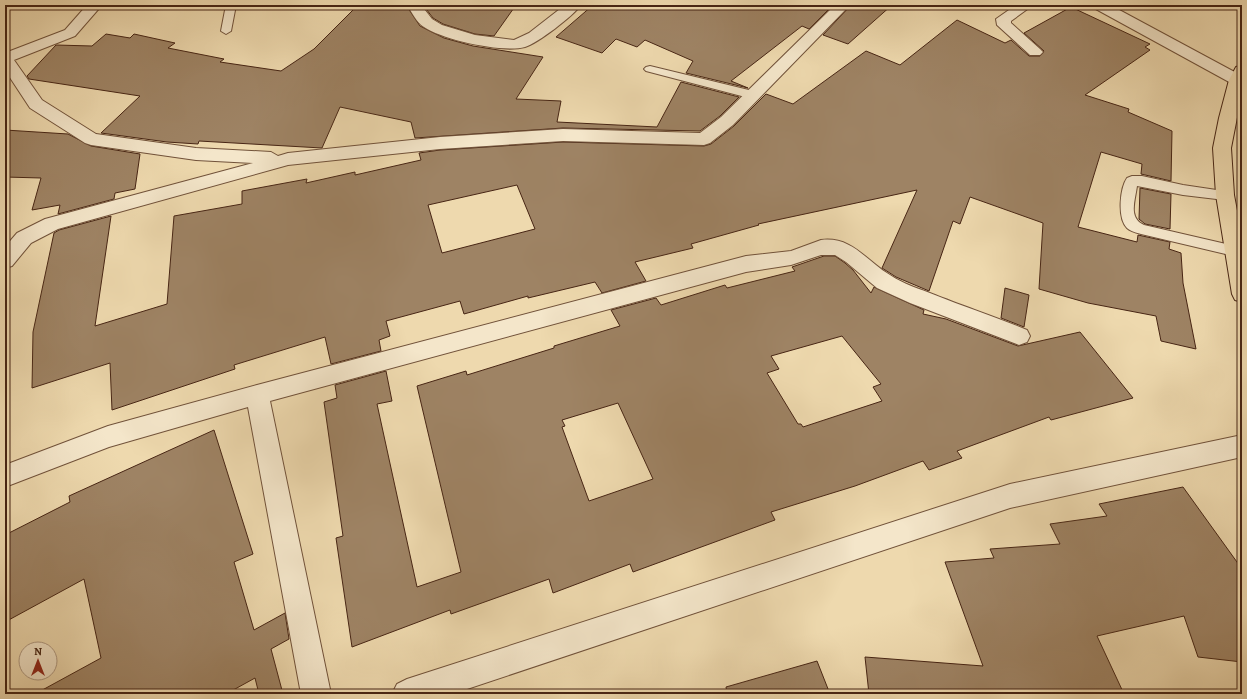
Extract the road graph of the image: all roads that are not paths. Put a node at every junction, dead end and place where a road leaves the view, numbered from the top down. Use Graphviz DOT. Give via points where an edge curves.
graph roads {
  1 [pos="95,5"];
  2 [pos="231,5"];
  3 [pos="414,5"];
  4 [pos="574,5"];
  5 [pos="843,5"];
  6 [pos="1026,5"];
  7 [pos="1099,5"];
  8 [pos="226,31"];
  9 [pos="1035,52"];
  10 [pos="5,58"];
  11 [pos="650,69"];
  12 [pos="1240,75"];
  13 [pos="753,95"];
  14 [pos="288,159"];
  15 [pos="1225,195"];
  16 [pos="1234,251"];
  17 [pos="5,261"];
  18 [pos="1242,294"];
  19 [pos="1019,336"];
  20 [pos="257,395"];
  21 [pos="1242,446"];
  22 [pos="5,476"];
  23 [pos="316,694"];
  24 [pos="407,694"];
  1 -- 10 [label="street" via="70,33"];
  2 -- 8 [label="lane"];
  3 -- 4 [label="street" via="423,19 431,25 497,44 512,45 528,40"];
  5 -- 13 [label="street"];
  6 -- 9 [label="street" via="1003,19 1004,25"];
  7 -- 12 [label="street"];
  10 -- 14 [label="street" via="36,104 91,139 196,154"];
  11 -- 13 [label="lane"];
  12 -- 15 [label="highway" via="1227,118 1222,148"];
  13 -- 14 [label="street" via="704,139 563,135 440,143"];
  14 -- 17 [label="street" via="52,224 24,238"];
  15 -- 16 [label="highway"];
  15 -- 16 [label="lane" via="1132,181 1127,217 1132,225 1141,229"];
  16 -- 18 [label="highway"];
  19 -- 20 [label="street" via="912,296 877,278 849,254 832,247 814,248 793,257 746,264"];
  20 -- 22 [label="street" via="108,437"];
  20 -- 23 [label="street"];
  21 -- 24 [label="street" via="1010,496"];
}
